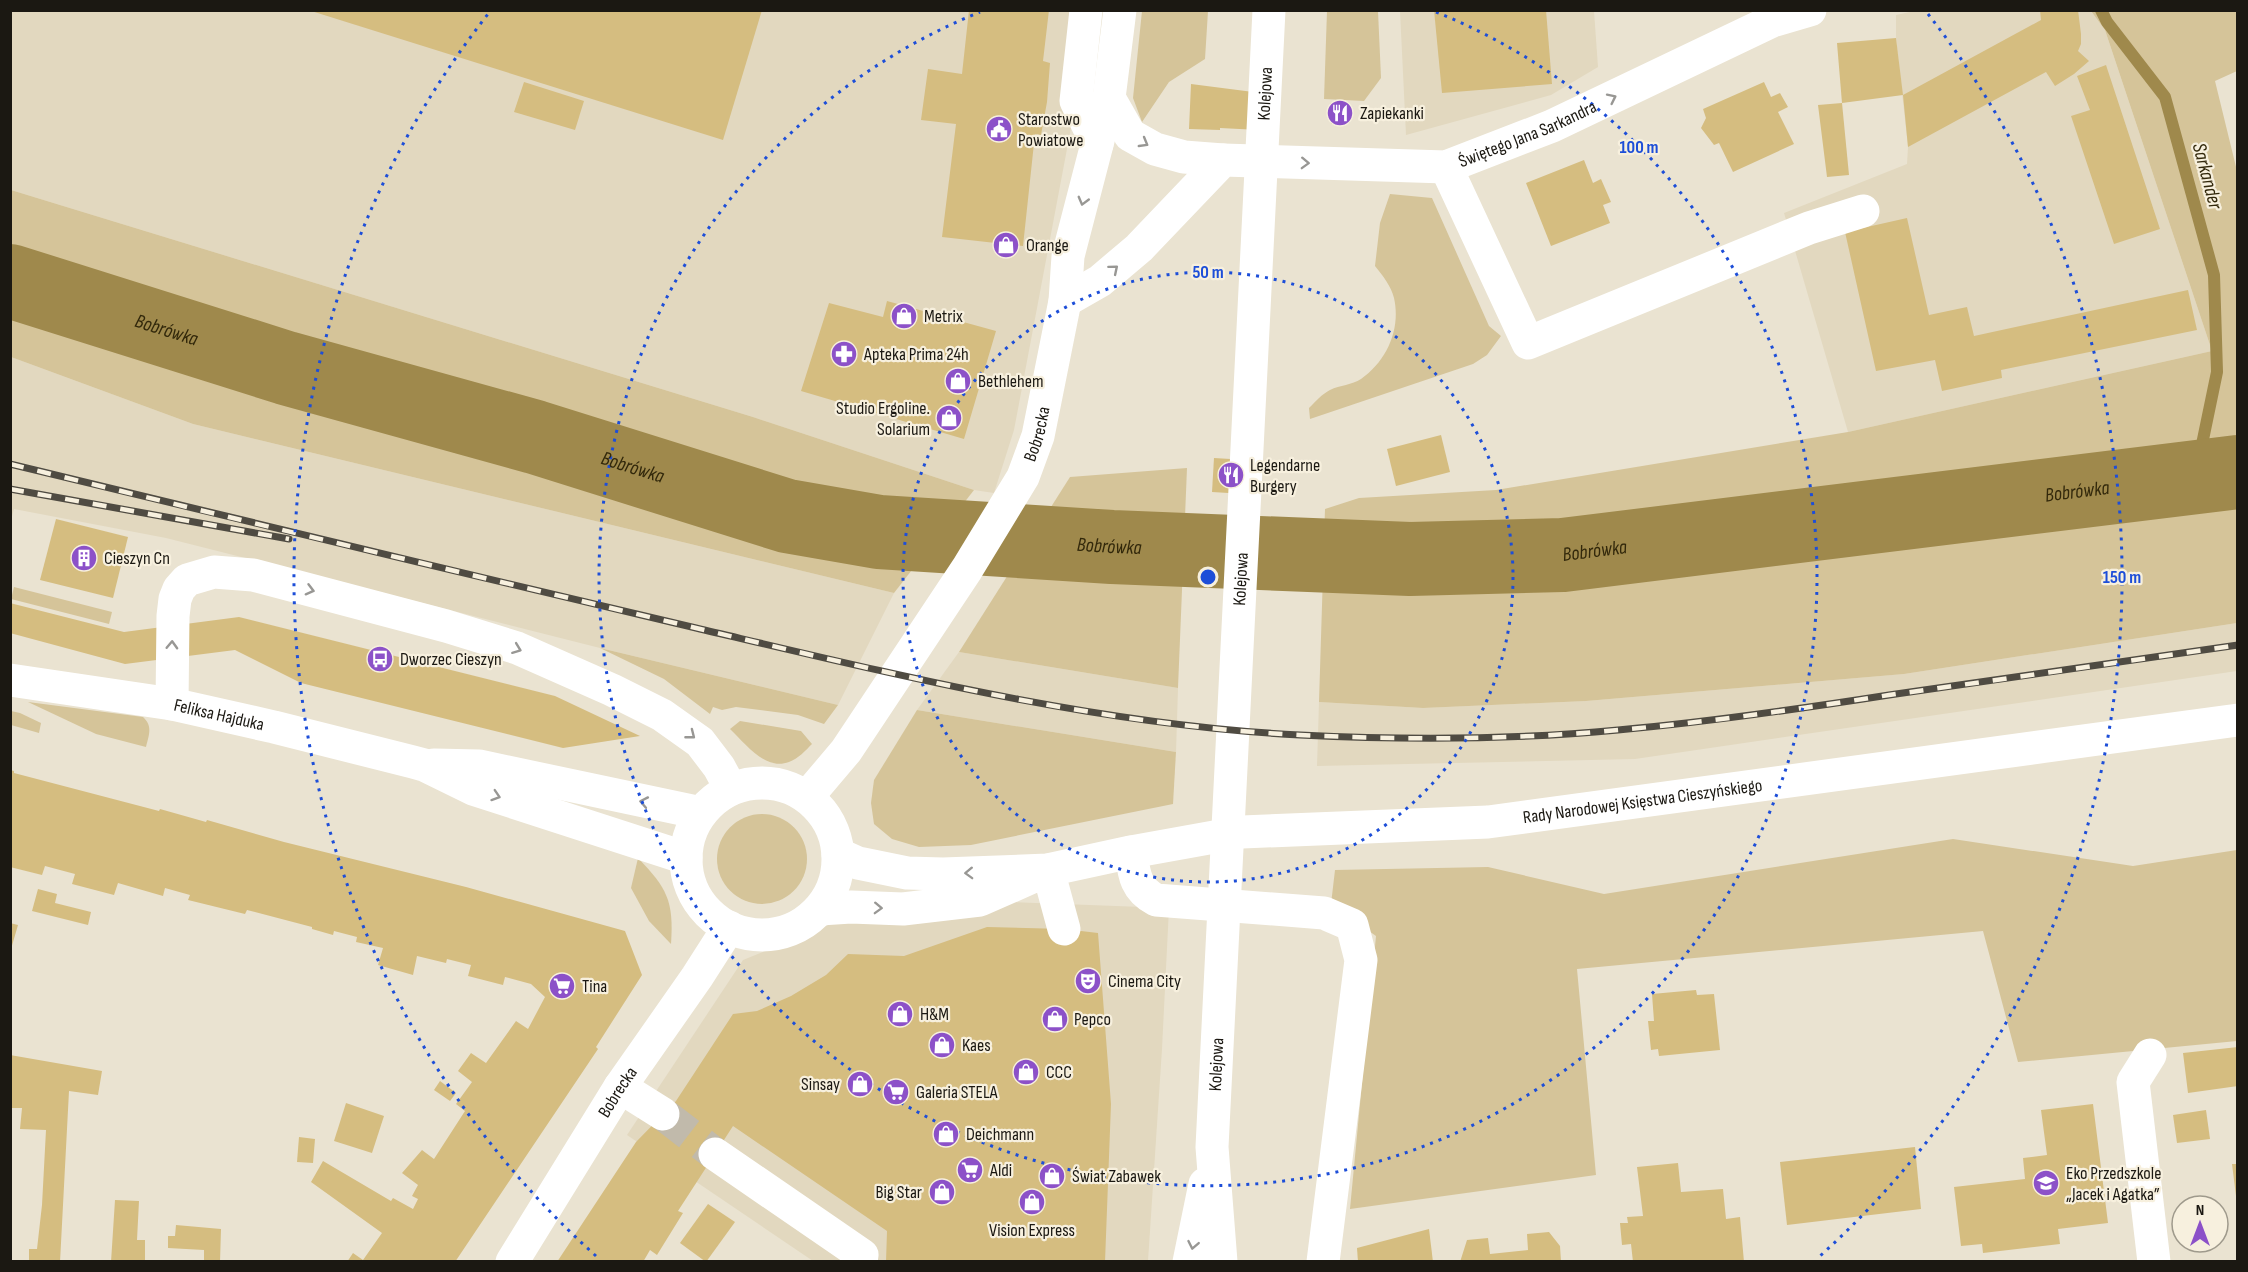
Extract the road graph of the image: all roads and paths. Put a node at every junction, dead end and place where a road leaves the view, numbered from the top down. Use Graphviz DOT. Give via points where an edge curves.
graph roads {
  1 [pos="1086,10"];
  2 [pos="1120,10"];
  3 [pos="1810,10"];
  4 [pos="1269,18"];
  5 [pos="1109,98"];
  6 [pos="1097,144"];
  7 [pos="1223,160"];
  8 [pos="1446,167"];
  9 [pos="1863,211"];
  10 [pos="1065,301"];
  11 [pos="10,680"];
  12 [pos="172,704"];
  13 [pos="2238,720"];
  14 [pos="424,765"];
  15 [pos="731,789"];
  16 [pos="807,797"];
  17 [pos="701,813"];
  18 [pos="1131,852"];
  19 [pos="838,854"];
  20 [pos="686,858"];
  21 [pos="1048,870"];
  22 [pos="819,909"];
  23 [pos="729,927"];
  24 [pos="1064,929"];
  25 [pos="2150,1055"];
  26 [pos="620,1087"];
  27 [pos="663,1114"];
  28 [pos="1212,1147"];
  29 [pos="715,1154"];
  30 [pos="512,1262"];
  31 [pos="861,1262"];
  32 [pos="1189,1262"];
  33 [pos="1221,1262"];
  34 [pos="1323,1262"];
  35 [pos="2154,1262"];
  1 -- 6 [label="street" via="1076,101"];
  2 -- 5 [label="street, Bobrecka"];
  8 -- 3 [label="street, Świętego Jana Sarkandra, one-way" via="1552,126 1772,21"];
  4 -- 28 [label="street, Kolejowa"];
  5 -- 6 [label="street, Bobrecka"];
  5 -- 7 [label="street, Świętego Jana Sarkandra, one-way" via="1130,135 1155,149 1184,157"];
  6 -- 10 [label="street, Bobrecka, one-way" via="1068,256"];
  7 -- 8 [label="street, Świętego Jana Sarkandra, one-way"];
  10 -- 7 [label="street, one-way" via="1100,281 1139,248"];
  8 -- 9 [label="street" via="1528,343 1809,228"];
  10 -- 16 [label="street, Bobrecka" via="1038,436 1015,492 846,751"];
  11 -- 12 [label="street, Feliksa Hajduka"];
  12 -- 14 [label="street, Feliksa Hajduka"];
  12 -- 15 [label="street, one-way" via="173,616 179,588 187,580 214,572 253,575 517,648 612,690 662,715 700,742"];
  13 -- 18 [label="street, Rady Narodowej Księstwa Cieszyńskiego" via="1488,822 1242,832"];
  17 -- 14 [label="street, Feliksa Hajduka, one-way" via="479,766"];
  14 -- 20 [label="street, Feliksa Hajduka, one-way" via="473,789"];
  15 -- 16 [label="street" via="770,783"];
  15 -- 17 [label="street"];
  16 -- 19 [label="street" via="834,832"];
  17 -- 20 [label="street" via="690,834"];
  18 -- 21 [label="street, Rady Narodowej Księstwa Cieszyńskiego"];
  18 -- 34 [label="street" via="1143,893 1156,900 1324,913 1352,925 1361,960"];
  21 -- 19 [label="street, Rady Narodowej Księstwa Cieszyńskiego, one-way" via="907,873 858,863"];
  19 -- 22 [label="street" via="831,893"];
  20 -- 23 [label="street" via="688,878 696,897 708,912"];
  22 -- 21 [label="street, Rady Narodowej Księstwa Cieszyńskiego, one-way" via="903,909 980,900"];
  21 -- 24 [label="street"];
  22 -- 23 [label="street" via="785,931 764,935"];
  23 -- 26 [label="street, Bobrecka"];
  25 -- 35 [label="street" via="2133,1082"];
  26 -- 27 [label="street"];
  26 -- 30 [label="street, Bobrecka"];
  28 -- 32 [label="street, Kolejowa, one-way"];
  28 -- 33 [label="street, Kolejowa"];
  29 -- 31 [label="street" via="862,1255"];
}
